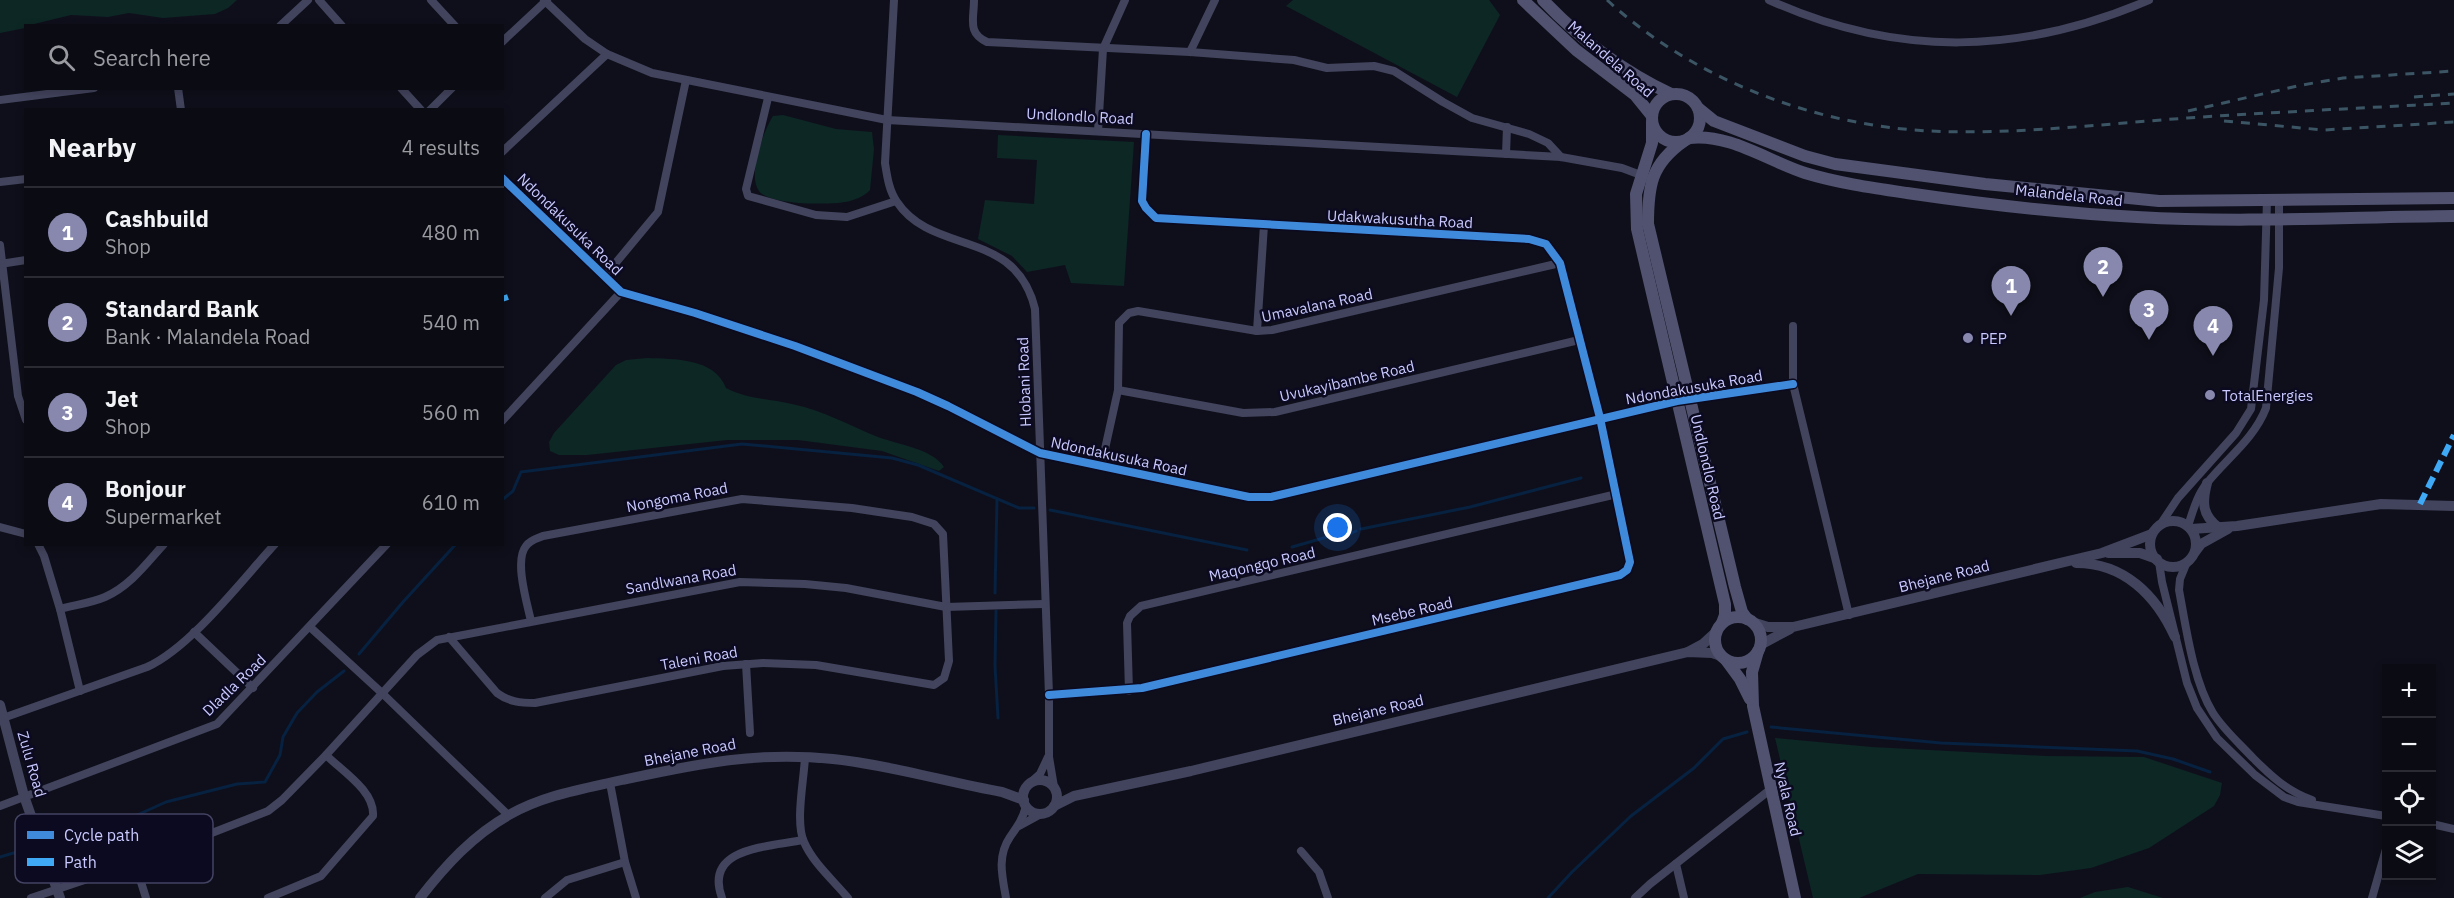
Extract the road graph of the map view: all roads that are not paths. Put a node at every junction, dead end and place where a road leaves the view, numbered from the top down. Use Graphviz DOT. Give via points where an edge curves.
graph roads {
  1 [pos="308,0"];
  2 [pos="319,0"];
  3 [pos="431,0"];
  4 [pos="545,0"];
  5 [pos="894,0"];
  6 [pos="974,0"];
  7 [pos="1125,0"];
  8 [pos="1215,0"];
  9 [pos="1523,0"];
  10 [pos="1543,0"];
  11 [pos="1769,0"];
  12 [pos="2149,0"];
  13 [pos="282,24"];
  14 [pos="340,24"];
  15 [pos="453,24"];
  16 [pos="504,40"];
  17 [pos="1104,49"];
  18 [pos="1190,52"];
  19 [pos="607,54"];
  20 [pos="686,81"];
  21 [pos="78,90"];
  22 [pos="178,90"];
  23 [pos="403,90"];
  24 [pos="450,90"];
  25 [pos="1671,94"];
  26 [pos="768,98"];
  27 [pos="0,100"];
  28 [pos="181,108"];
  29 [pos="419,108"];
  30 [pos="433,108"];
  31 [pos="1698,108"];
  32 [pos="1652,119"];
  33 [pos="887,120"];
  34 [pos="1507,127"];
  35 [pos="1098,131"];
  36 [pos="1146,135"];
  37 [pos="1687,140"];
  38 [pos="504,150"];
  39 [pos="1506,154"];
  40 [pos="1561,157"];
  41 [pos="1646,177"];
  42 [pos="24,179"];
  43 [pos="504,180"];
  44 [pos="0,182"];
  45 [pos="2454,198"];
  46 [pos="2273,200"];
  47 [pos="896,201"];
  48 [pos="2454,216"];
  49 [pos="2265,218"];
  50 [pos="2280,219"];
  51 [pos="1264,225"];
  52 [pos="0,245"];
  53 [pos="24,260"];
  54 [pos="1,263"];
  55 [pos="1560,263"];
  56 [pos="604,277"];
  57 [pos="621,292"];
  58 [pos="1793,326"];
  59 [pos="1257,332"];
  60 [pos="1579,340"];
  61 [pos="2257,356"];
  62 [pos="2271,357"];
  63 [pos="1793,384"];
  64 [pos="1118,390"];
  65 [pos="1691,399"];
  66 [pos="1677,401"];
  67 [pos="24,414"];
  68 [pos="1600,418"];
  69 [pos="504,419"];
  70 [pos="2225,445"];
  71 [pos="1040,453"];
  72 [pos="2234,454"];
  73 [pos="1101,466"];
  74 [pos="2207,483"];
  75 [pos="1617,494"];
  76 [pos="2454,506"];
  77 [pos="2236,526"];
  78 [pos="0,527"];
  79 [pos="2189,527"];
  80 [pos="2217,527"];
  81 [pos="2156,529"];
  82 [pos="24,533"];
  83 [pos="39,546"];
  84 [pos="159,546"];
  85 [pos="273,546"];
  86 [pos="385,546"];
  87 [pos="2195,552"];
  88 [pos="2102,553"];
  89 [pos="2158,560"];
  90 [pos="2187,562"];
  91 [pos="2058,563"];
  92 [pos="1044,604"];
  93 [pos="946,607"];
  94 [pos="60,609"];
  95 [pos="1849,615"];
  96 [pos="1750,620"];
  97 [pos="531,621"];
  98 [pos="309,627"];
  99 [pos="1793,627"];
  100 [pos="1719,628"];
  101 [pos="194,632"];
  102 [pos="449,637"];
  103 [pos="2175,637"];
  104 [pos="1759,648"];
  105 [pos="1688,652"];
  106 [pos="1724,658"];
  107 [pos="746,664"];
  108 [pos="253,688"];
  109 [pos="80,691"];
  110 [pos="1129,691"];
  111 [pos="383,694"];
  112 [pos="1048,695"];
  113 [pos="0,705"];
  114 [pos="1753,706"];
  115 [pos="3,718"];
  116 [pos="750,733"];
  117 [pos="326,755"];
  118 [pos="805,757"];
  119 [pos="1048,757"];
  120 [pos="610,783"];
  121 [pos="1028,785"];
  122 [pos="1055,788"];
  123 [pos="1771,789"];
  124 [pos="1002,792"];
  125 [pos="24,796"];
  126 [pos="1074,796"];
  127 [pos="1025,803"];
  128 [pos="2324,805"];
  129 [pos="0,806"];
  130 [pos="1054,806"];
  131 [pos="30,814"];
  132 [pos="1041,814"];
  133 [pos="508,815"];
  134 [pos="2382,815"];
  135 [pos="2436,825"];
  136 [pos="1019,826"];
  137 [pos="2454,829"];
  138 [pos="213,833"];
  139 [pos="803,840"];
  140 [pos="1301,851"];
  141 [pos="625,862"];
  142 [pos="1676,864"];
  143 [pos="2382,864"];
  144 [pos="84,883"];
  145 [pos="141,883"];
  146 [pos="58,893"];
  147 [pos="31,898"];
  148 [pos="146,898"];
  149 [pos="268,898"];
  150 [pos="420,898"];
  151 [pos="545,898"];
  152 [pos="636,898"];
  153 [pos="722,898"];
  154 [pos="848,898"];
  155 [pos="1006,898"];
  156 [pos="1328,898"];
  157 [pos="1635,898"];
  158 [pos="1684,898"];
  159 [pos="1795,898"];
  160 [pos="2373,898"];
  1 -- 13 [label="street"];
  2 -- 14 [label="street"];
  3 -- 15 [label="street"];
  4 -- 16 [label="street"];
  4 -- 19 [label="street, Undlondlo Road" via="585,39"];
  5 -- 33 [label="street, Hlobani Road"];
  6 -- 17 [label="street" via="974,34 987,42"];
  7 -- 17 [label="street"];
  8 -- 18 [label="street"];
  9 -- 32 [label="main road, Malandela Road" via="1576,50 1635,95"];
  10 -- 25 [label="main road, Malandela Road" via="1602,53"];
  11 -- 12 [label="street" via="1851,28 1948,43 2001,41 2070,29"];
  17 -- 18 [label="street"];
  17 -- 35 [label="street"];
  18 -- 34 [label="street" via="1294,60 1327,68 1363,64 1394,71 1472,118"];
  19 -- 20 [label="street, Undlondlo Road" via="652,73"];
  19 -- 38 [label="street"];
  20 -- 26 [label="street, Undlondlo Road"];
  20 -- 56 [label="street" via="658,212"];
  21 -- 27 [label="street"];
  22 -- 28 [label="street"];
  23 -- 29 [label="street"];
  24 -- 30 [label="street"];
  25 -- 31 [label="main road" via="1684,95"];
  25 -- 32 [label="main road" via="1660,99"];
  26 -- 33 [label="street, Undlondlo Road"];
  26 -- 47 [label="street" via="746,189 748,196 816,215 847,217"];
  31 -- 37 [label="main road" via="1700,125"];
  31 -- 46 [label="main road, Malandela Road" via="1714,121 1835,164 2128,200"];
  32 -- 37 [label="main road" via="1664,139"];
  32 -- 41 [label="main road, Undlondlo Road"];
  33 -- 35 [label="street, Undlondlo Road"];
  33 -- 47 [label="street, Hlobani Road" via="885,163"];
  34 -- 39 [label="street"];
  34 -- 40 [label="street" via="1548,143"];
  35 -- 36 [label="street, Undlondlo Road"];
  36 -- 39 [label="street, Undlondlo Road"];
  36 -- 51 [label="street, Udakwakusutha Road" via="1142,201 1150,214 1156,218"];
  37 -- 41 [label="main road, Undlondlo Road"];
  37 -- 49 [label="main road, Malandela Road" via="1703,136 1720,140 1803,172 1908,193 2116,216"];
  39 -- 40 [label="street, Undlondlo Road"];
  40 -- 41 [label="street, Undlondlo Road" via="1622,168"];
  41 -- 65 [label="main road, Undlondlo Road" via="1648,224"];
  41 -- 66 [label="main road, Undlondlo Road" via="1636,194 1637,229"];
  42 -- 44 [label="street"];
  43 -- 56 [label="street, Ndondakusuka Road"];
  45 -- 46 [label="main road, Malandela Road"];
  46 -- 49 [label="street"];
  46 -- 50 [label="street"];
  47 -- 71 [label="street, Hlobani Road" via="918,223 993,253 1011,265 1029,288 1035,309"];
  48 -- 50 [label="main road, Malandela Road"];
  49 -- 50 [label="main road, Malandela Road"];
  49 -- 61 [label="street" via="2264,300"];
  50 -- 62 [label="street"];
  51 -- 55 [label="street, Udakwakusutha Road" via="1529,239 1546,244"];
  51 -- 59 [label="street"];
  52 -- 54 [label="street"];
  53 -- 54 [label="street"];
  54 -- 67 [label="street" via="18,396"];
  55 -- 59 [label="street, Umavalana Road"];
  55 -- 60 [label="street"];
  56 -- 57 [label="street, Ndondakusuka Road"];
  57 -- 69 [label="street"];
  57 -- 71 [label="street, Ndondakusuka Road" via="784,342 917,392"];
  58 -- 63 [label="street"];
  59 -- 64 [label="street, Umavalana Road" via="1138,310 1129,312 1119,323"];
  60 -- 64 [label="street, Uvukayibambe Road" via="1275,412 1243,413"];
  60 -- 68 [label="street"];
  61 -- 62 [label="street"];
  61 -- 70 [label="street" via="2252,409"];
  62 -- 72 [label="street" via="2262,417"];
  63 -- 65 [label="street, Ndondakusuka Road"];
  63 -- 95 [label="street"];
  64 -- 73 [label="street, Umavalana Road"];
  65 -- 66 [label="street, Ndondakusuka Road"];
  65 -- 96 [label="main road, Undlondlo Road" via="1735,587 1742,612"];
  66 -- 68 [label="street, Ndondakusuka Road"];
  66 -- 100 [label="main road, Undlondlo Road" via="1725,604"];
  68 -- 73 [label="street, Ndondakusuka Road" via="1270,497 1249,497"];
  68 -- 75 [label="street, Msebe Road"];
  70 -- 72 [label="street"];
  70 -- 81 [label="street"];
  71 -- 73 [label="street, Ndondakusuka Road"];
  71 -- 92 [label="street, Hlobani Road"];
  72 -- 74 [label="street"];
  74 -- 79 [label="street"];
  74 -- 80 [label="street" via="2204,508"];
  75 -- 110 [label="street, Maqongqo Road" via="1141,606 1127,623"];
  75 -- 110 [label="street, Msebe Road" via="1630,562 1620,575"];
  76 -- 77 [label="street" via="2381,504"];
  77 -- 80 [label="street"];
  77 -- 87 [label="street" via="2214,535"];
  78 -- 82 [label="street"];
  79 -- 80 [label="street"];
  79 -- 81 [label="street" via="2174,521"];
  79 -- 87 [label="street" via="2195,538"];
  81 -- 88 [label="street, Bhejane Road"];
  81 -- 89 [label="street" via="2151,549"];
  83 -- 94 [label="street"];
  84 -- 94 [label="street" via="138,574 114,592"];
  85 -- 101 [label="street"];
  86 -- 98 [label="street, Dladla Road"];
  87 -- 90 [label="street"];
  88 -- 89 [label="street, Bhejane Road" via="2140,553"];
  88 -- 91 [label="street, Bhejane Road"];
  89 -- 90 [label="street" via="2173,567"];
  89 -- 103 [label="street"];
  90 -- 128 [label="street" via="2179,590 2201,688 2213,712 2271,777"];
  91 -- 95 [label="street, Bhejane Road"];
  91 -- 103 [label="street" via="2092,564 2125,575 2162,611"];
  92 -- 93 [label="street, Sandlwana Road"];
  92 -- 112 [label="street, Hlobani Road"];
  93 -- 97 [label="street, Sandlwana Road" via="846,588 740,582"];
  93 -- 97 [label="street, Nongoma Road" via="943,534 934,524 852,507 742,499 534,540 525,547 521,560"];
  93 -- 107 [label="street, Taleni Road" via="949,661 947,673 934,685 816,666"];
  94 -- 109 [label="street"];
  95 -- 99 [label="street, Bhejane Road"];
  96 -- 99 [label="street, Bhejane Road" via="1768,627"];
  96 -- 100 [label="main road" via="1736,617"];
  96 -- 104 [label="main road" via="1760,632"];
  97 -- 102 [label="street, Sandlwana Road"];
  98 -- 108 [label="street, Dladla Road"];
  98 -- 111 [label="street"];
  99 -- 104 [label="street, Bhejane Road"];
  100 -- 105 [label="street, Bhejane Road"];
  100 -- 106 [label="main road" via="1716,647"];
  101 -- 108 [label="street"];
  101 -- 109 [label="street" via="154,664"];
  102 -- 107 [label="street, Taleni Road" via="497,693 520,703"];
  102 -- 111 [label="street, Sandlwana Road" via="425,648"];
  103 -- 128 [label="street" via="2192,698 2217,738 2284,797"];
  104 -- 106 [label="main road" via="1744,662"];
  104 -- 114 [label="main road, Nyala Road" via="1752,672"];
  105 -- 106 [label="street, Bhejane Road"];
  105 -- 126 [label="street, Bhejane Road"];
  106 -- 114 [label="main road, Nyala Road"];
  107 -- 116 [label="street"];
  108 -- 125 [label="street, Dladla Road" via="213,726"];
  109 -- 115 [label="street"];
  110 -- 112 [label="street, Msebe Road"];
  111 -- 117 [label="street, Sandlwana Road"];
  111 -- 133 [label="street"];
  112 -- 119 [label="street, Hlobani Road"];
  113 -- 115 [label="street, Zulu Road"];
  114 -- 123 [label="main road, Nyala Road"];
  115 -- 125 [label="street, Zulu Road"];
  117 -- 138 [label="street, Sandlwana Road" via="268,811"];
  117 -- 149 [label="street" via="368,795 373,816 321,876"];
  118 -- 120 [label="street, Bhejane Road" via="725,759"];
  118 -- 124 [label="street, Bhejane Road" via="863,764"];
  118 -- 139 [label="street"];
  119 -- 121 [label="street" via="1040,774"];
  119 -- 122 [label="street, Hlobani Road"];
  120 -- 133 [label="street, Bhejane Road" via="540,800"];
  120 -- 141 [label="street"];
  121 -- 122 [label="street" via="1043,780"];
  121 -- 124 [label="street, Bhejane Road"];
  121 -- 127 [label="street"];
  122 -- 126 [label="street"];
  122 -- 130 [label="street"];
  123 -- 142 [label="street"];
  123 -- 159 [label="main road, Nyala Road"];
  124 -- 127 [label="street, Bhejane Road"];
  125 -- 129 [label="street, Dladla Road"];
  125 -- 131 [label="street, Zulu Road"];
  126 -- 130 [label="street, Bhejane Road"];
  127 -- 132 [label="street"];
  127 -- 136 [label="street"];
  128 -- 134 [label="street"];
  130 -- 132 [label="street"];
  132 -- 136 [label="street"];
  133 -- 150 [label="street, Bhejane Road" via="465,847"];
  135 -- 137 [label="street"];
  136 -- 155 [label="street" via="1000,860"];
  139 -- 153 [label="street" via="742,853 726,861 718,880"];
  139 -- 154 [label="street"];
  140 -- 156 [label="street" via="1319,872"];
  141 -- 151 [label="street" via="567,880"];
  141 -- 152 [label="street"];
  142 -- 157 [label="street"];
  142 -- 158 [label="street"];
  143 -- 160 [label="street"];
  144 -- 146 [label="street, Sandlwana Road"];
  145 -- 148 [label="street"];
  146 -- 147 [label="street, Sandlwana Road"];
}
